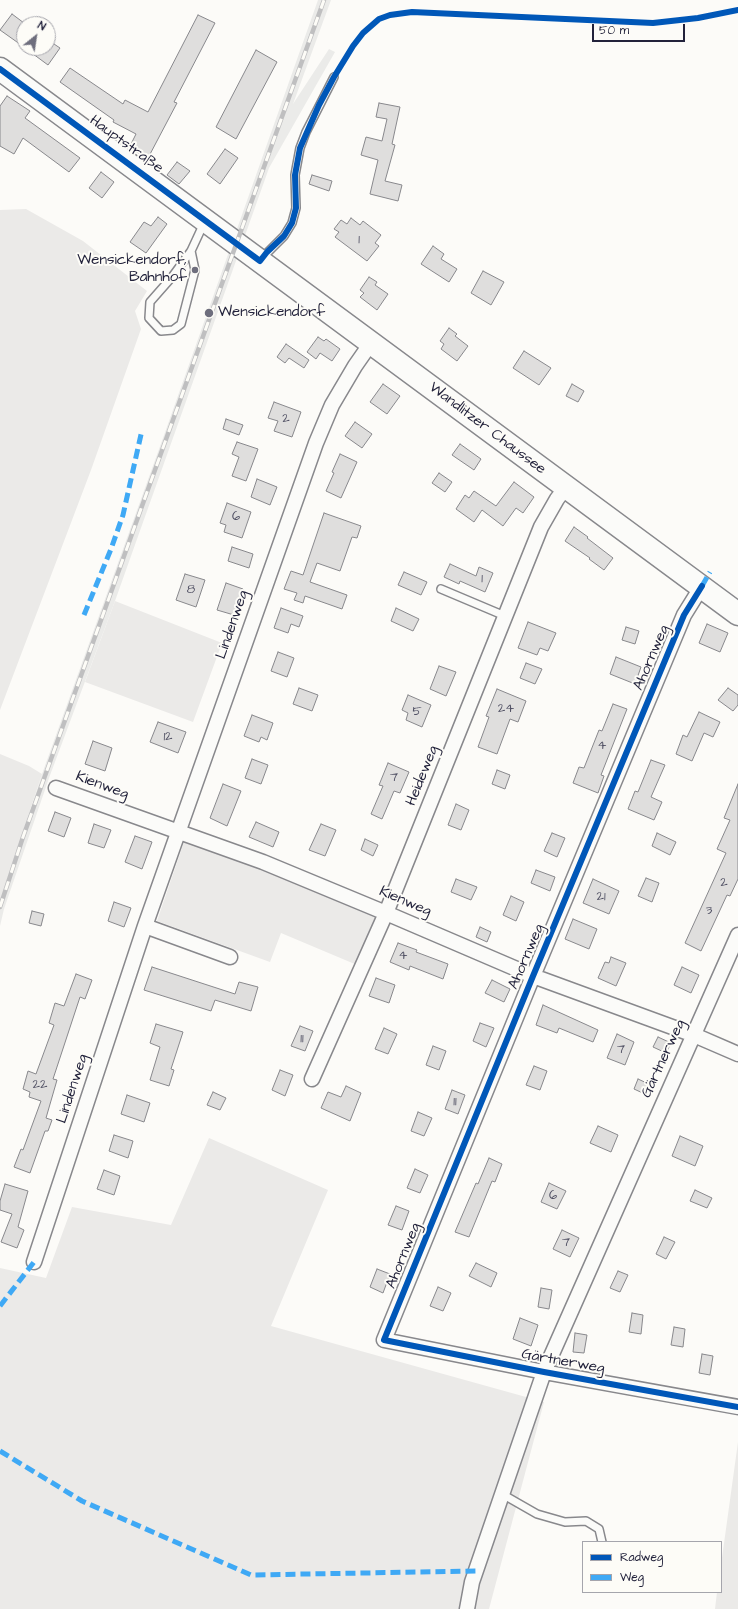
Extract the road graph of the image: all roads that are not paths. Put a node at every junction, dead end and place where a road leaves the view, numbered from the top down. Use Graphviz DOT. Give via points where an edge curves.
graph roads {
  1 [pos="0,69"];
  2 [pos="334,77"];
  3 [pos="206,220"];
  4 [pos="236,243"];
  5 [pos="191,251"];
  6 [pos="260,261"];
  7 [pos="371,343"];
  8 [pos="566,487"];
  9 [pos="702,586"];
  10 [pos="441,589"];
  11 [pos="738,614"];
  12 [pos="505,616"];
  13 [pos="56,788"];
  14 [pos="178,831"];
  15 [pos="386,913"];
  16 [pos="145,926"];
  17 [pos="738,935"];
  18 [pos="230,956"];
  19 [pos="533,976"];
  20 [pos="694,1035"];
  21 [pos="738,1054"];
  22 [pos="312,1078"];
  23 [pos="34,1262"];
  24 [pos="384,1340"];
  25 [pos="544,1372"];
  26 [pos="738,1407"];
  27 [pos="502,1494"];
  28 [pos="602,1541"];
  29 [pos="466,1609"];
  1 -- 3 [label="main road, Hauptstraße"];
  2 -- 6 [label="lane" via="300,148 295,175 296,208 292,223 284,236"];
  3 -- 4 [label="main road, Hauptstraße"];
  3 -- 5 [label="lane"];
  4 -- 6 [label="main road, Wandlitzer Chaussee"];
  5 -- 5 [label="lane" via="150,302 149,318 161,331 173,330 181,324 195,270"];
  6 -- 7 [label="main road, Wandlitzer Chaussee"];
  7 -- 8 [label="main road, Wandlitzer Chaussee"];
  7 -- 14 [label="street, Lindenweg" via="332,405 316,443"];
  8 -- 9 [label="main road, Wandlitzer Chaussee"];
  8 -- 12 [label="street, Heideweg" via="542,527"];
  9 -- 11 [label="main road, Wandlitzer Chaussee"];
  9 -- 19 [label="street, Ahornweg" via="684,615"];
  10 -- 12 [label="lane"];
  12 -- 15 [label="street, Heideweg"];
  13 -- 14 [label="street, Kienweg"];
  14 -- 15 [label="street, Kienweg" via="263,862"];
  14 -- 16 [label="street, Lindenweg"];
  15 -- 19 [label="street, Kienweg"];
  15 -- 22 [label="street, Heideweg"];
  16 -- 18 [label="street"];
  16 -- 23 [label="street, Lindenweg"];
  17 -- 20 [label="street, Gärtnerweg"];
  19 -- 20 [label="street, Kienweg"];
  19 -- 24 [label="street, Ahornweg"];
  20 -- 21 [label="street, Kienweg"];
  20 -- 25 [label="street, Gärtnerweg"];
  24 -- 25 [label="street, Gärtnerweg"];
  25 -- 26 [label="street, Gärtnerweg"];
  25 -- 27 [label="street, Gärtnerweg"];
  27 -- 28 [label="lane" via="537,1514 565,1522 586,1521 599,1529"];
  27 -- 29 [label="street, Gärtnerweg" via="472,1582"];
}
